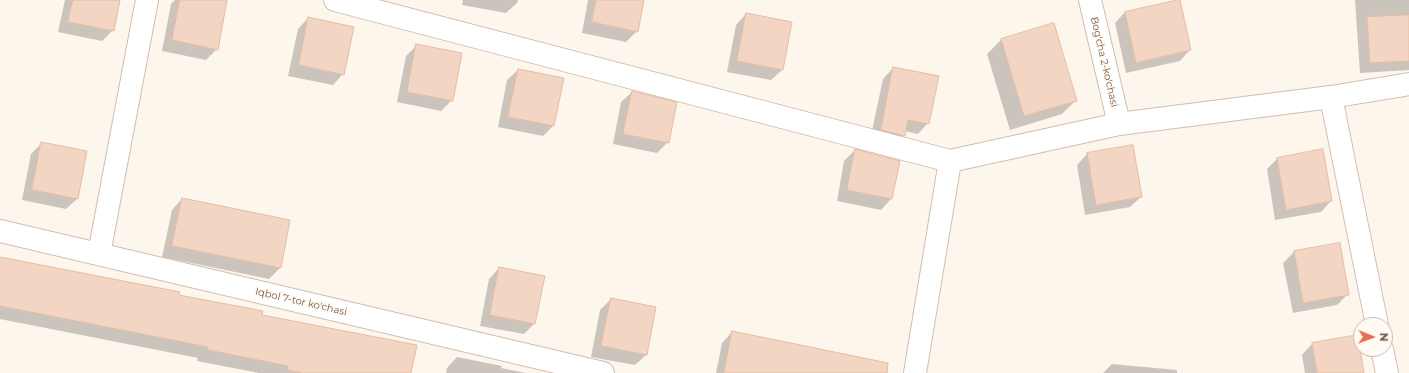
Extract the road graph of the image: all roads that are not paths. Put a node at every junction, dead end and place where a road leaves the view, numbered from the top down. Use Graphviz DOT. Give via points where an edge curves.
graph roads {
  1 [pos="147,0"];
  2 [pos="335,0"];
  3 [pos="1090,0"];
  4 [pos="1409,84"];
  5 [pos="1331,96"];
  6 [pos="1119,124"];
  7 [pos="950,161"];
  8 [pos="0,230"];
  9 [pos="99,254"];
  10 [pos="1375,317"];
  11 [pos="1384,357"];
  12 [pos="602,373"];
  13 [pos="915,373"];
  14 [pos="1387,373"];
  1 -- 9 [label="street"];
  2 -- 7 [label="street"];
  3 -- 6 [label="street, Bog'cha 2-ko'chasi"];
  4 -- 5 [label="street"];
  5 -- 6 [label="street"];
  5 -- 10 [label="street"];
  6 -- 7 [label="street"];
  7 -- 13 [label="street"];
  8 -- 9 [label="street, Iqbol 7-tor ko'chasi"];
  9 -- 12 [label="street, Iqbol 7-tor ko'chasi"];
  11 -- 14 [label="street"];
}
